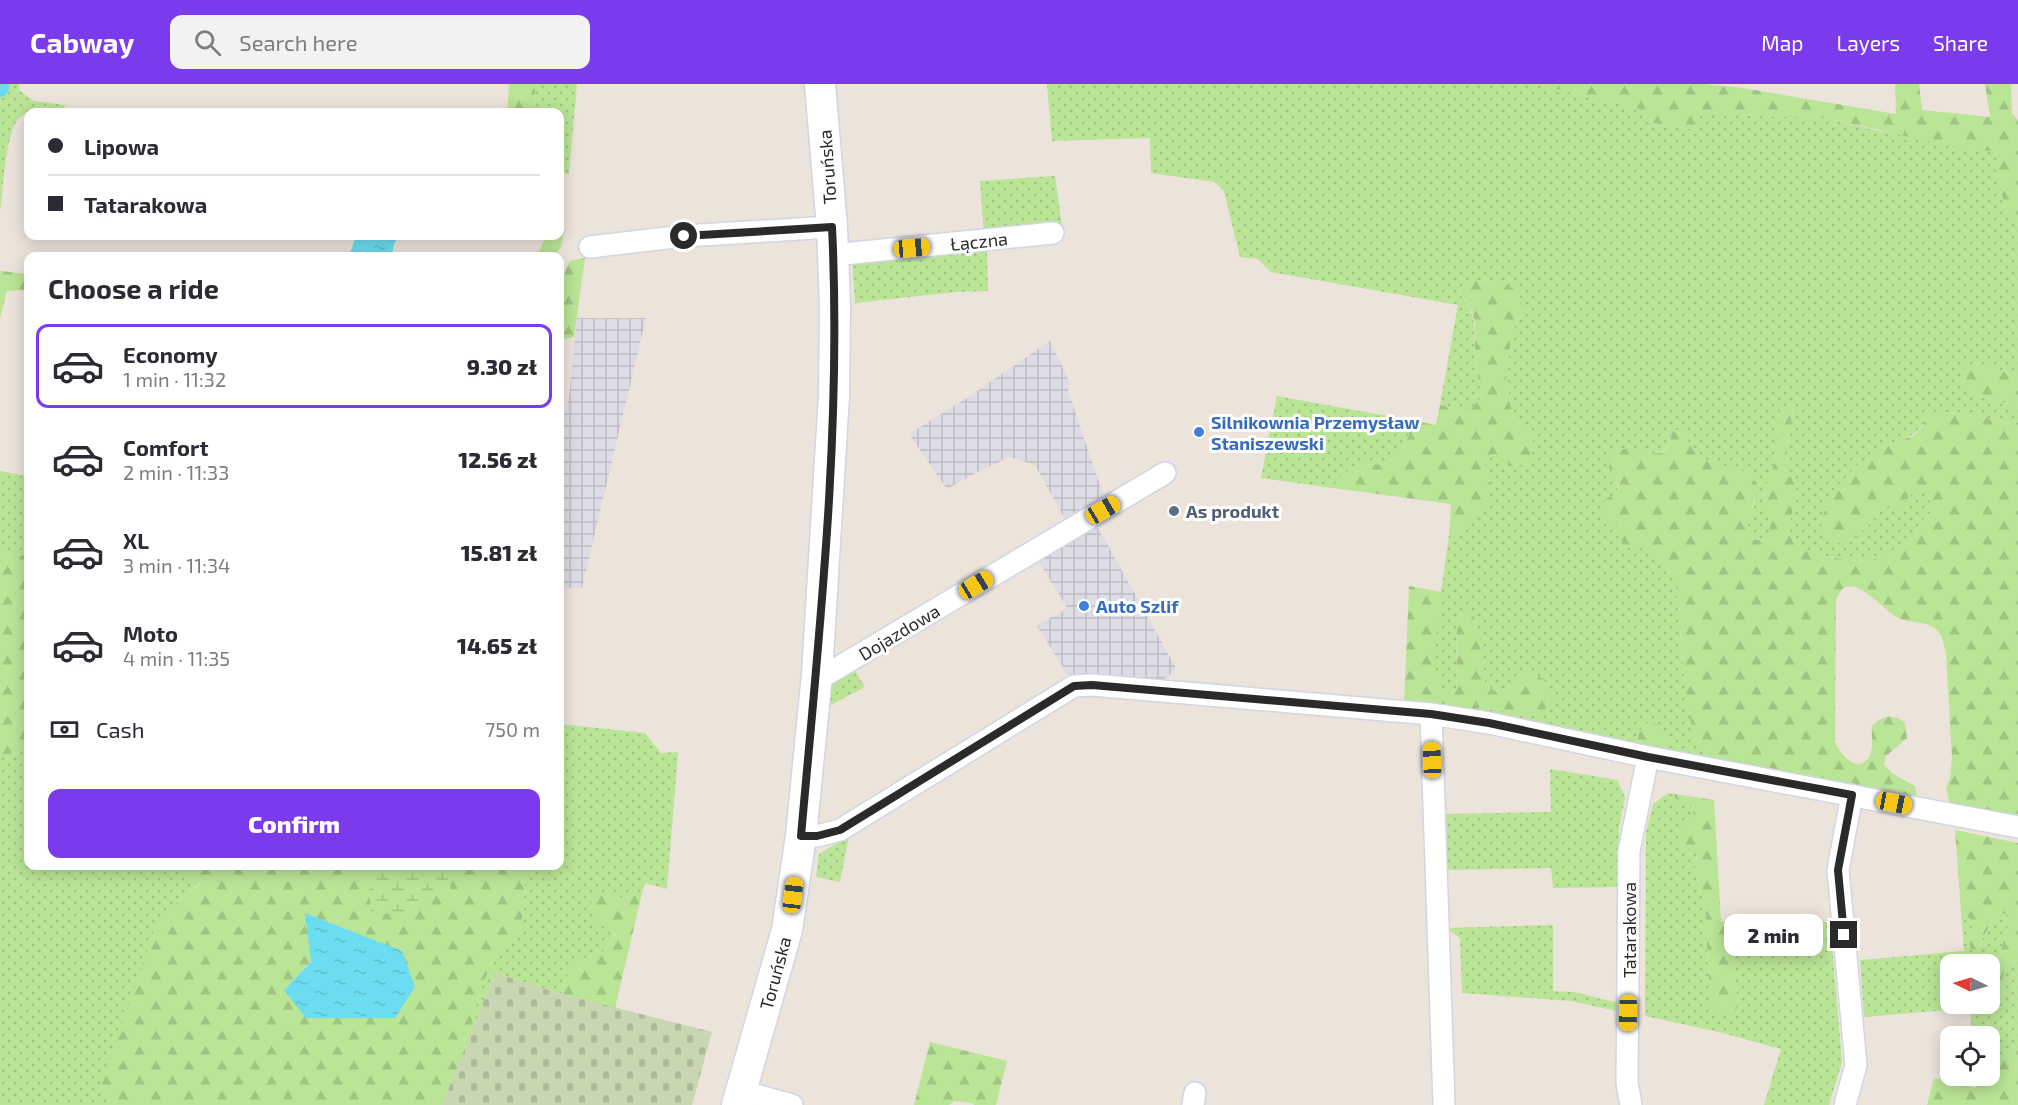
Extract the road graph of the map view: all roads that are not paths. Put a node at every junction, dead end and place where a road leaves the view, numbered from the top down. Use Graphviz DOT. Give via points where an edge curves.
graph roads {
  1 [pos="820,84"];
  2 [pos="1053,233"];
  3 [pos="833,241"];
  4 [pos="590,247"];
  5 [pos="1165,473"];
  6 [pos="816,674"];
  7 [pos="1431,714"];
  8 [pos="1648,757"];
  9 [pos="1852,795"];
  10 [pos="2018,826"];
  11 [pos="801,836"];
  12 [pos="740,1098"];
  13 [pos="792,1105"];
  14 [pos="1444,1105"];
  15 [pos="1631,1105"];
  16 [pos="1845,1105"];
  1 -- 3 [label="main road, Toruńska"];
  2 -- 3 [label="street, Łączna"];
  3 -- 4 [label="street, Łączna" via="684,236"];
  3 -- 6 [label="main road, Toruńska" via="834,395"];
  5 -- 6 [label="street, Dojazdowa" via="829,673"];
  6 -- 11 [label="main road, Toruńska"];
  7 -- 8 [label="street"];
  7 -- 11 [label="street" via="1074,686 840,830"];
  7 -- 14 [label="street"];
  8 -- 9 [label="street"];
  8 -- 15 [label="street, Tatarakowa" via="1629,851"];
  9 -- 10 [label="street"];
  9 -- 16 [label="street" via="1838,870 1856,1065"];
  11 -- 12 [label="main road, Toruńska" via="787,930"];
  12 -- 13 [label="street"];
}
